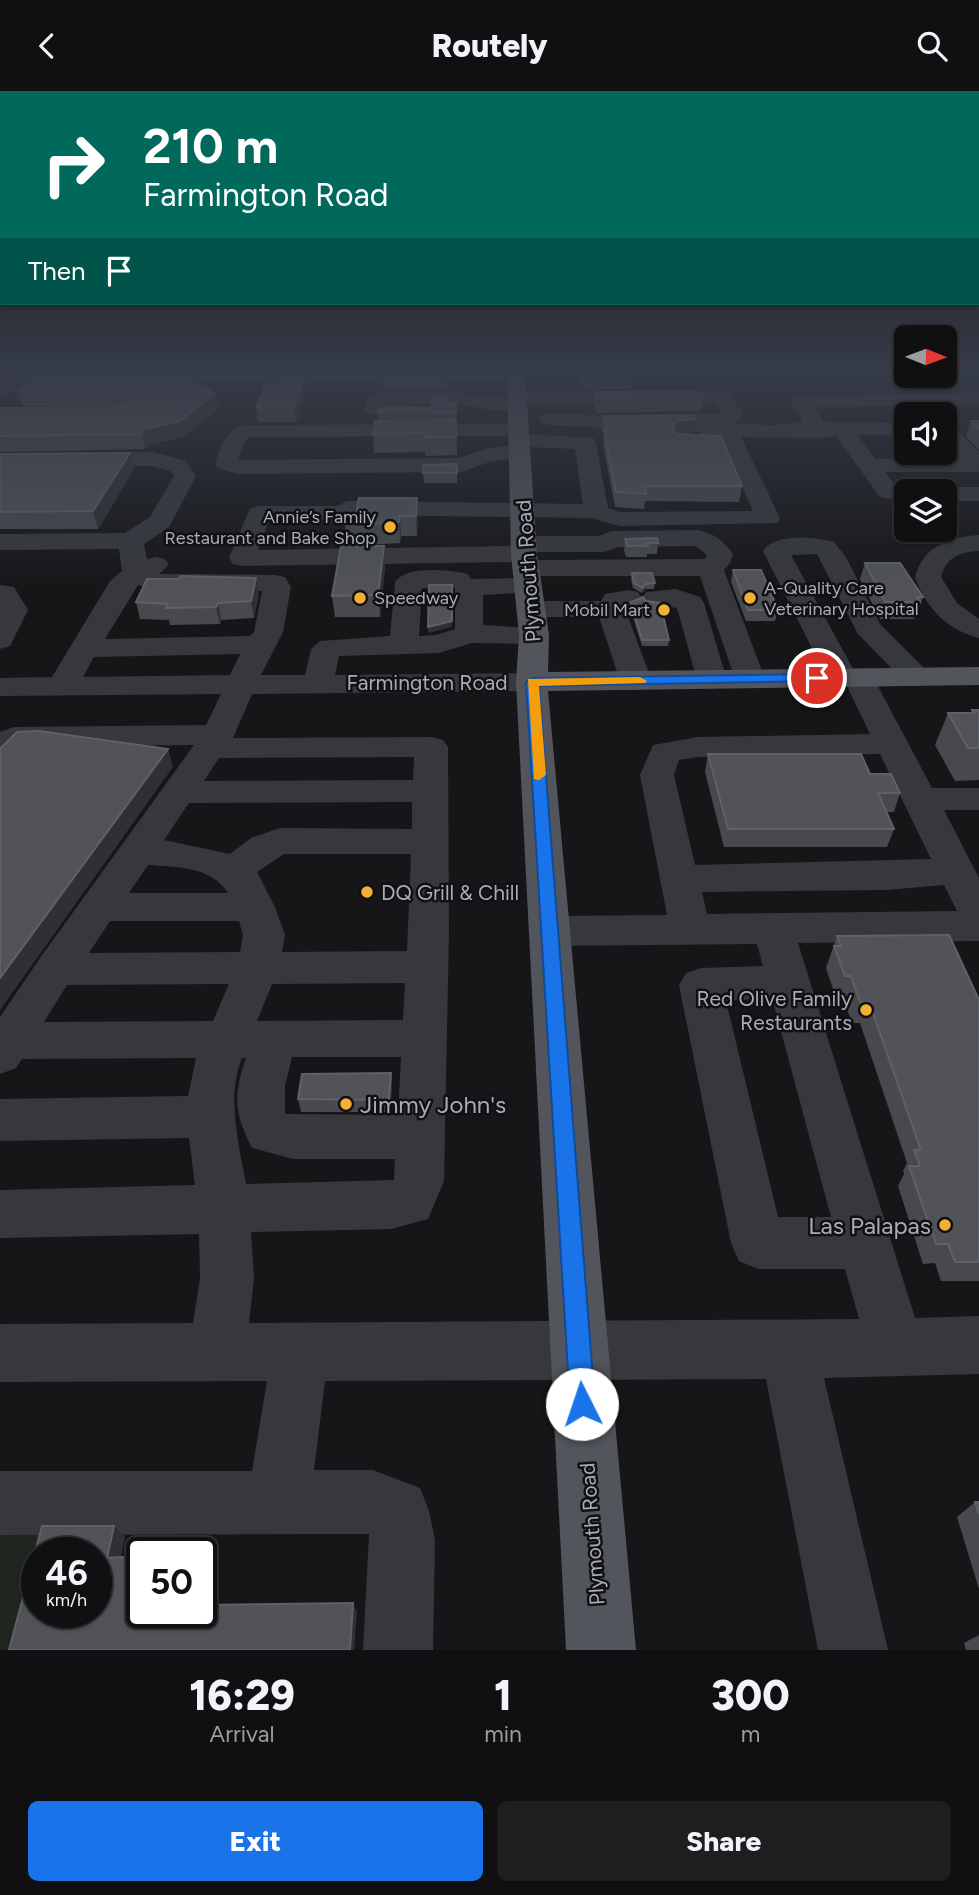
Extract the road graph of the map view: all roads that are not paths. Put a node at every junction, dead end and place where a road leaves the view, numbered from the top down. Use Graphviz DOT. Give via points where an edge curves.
graph roads {
  1 [pos="233,445"];
  2 [pos="355,445"];
  3 [pos="494,445"];
  4 [pos="520,445"];
  5 [pos="585,445"];
  6 [pos="735,445"];
  7 [pos="844,445"];
  8 [pos="960,445"];
  9 [pos="0,461"];
  10 [pos="979,464"];
  11 [pos="351,466"];
  12 [pos="869,466"];
  13 [pos="894,493"];
  14 [pos="957,494"];
  15 [pos="979,494"];
  16 [pos="523,511"];
  17 [pos="593,511"];
  18 [pos="131,541"];
  19 [pos="0,542"];
  20 [pos="979,543"];
  21 [pos="606,556"];
  22 [pos="242,558"];
  23 [pos="707,568"];
  24 [pos="136,574"];
  25 [pos="527,583"];
  26 [pos="469,587"];
  27 [pos="0,593"];
  28 [pos="630,614"];
  29 [pos="979,629"];
  30 [pos="665,633"];
  31 [pos="699,633"];
  32 [pos="469,634"];
  33 [pos="264,635"];
  34 [pos="0,640"];
  35 [pos="404,645"];
  36 [pos="85,647"];
  37 [pos="979,676"];
  38 [pos="918,677"];
  39 [pos="850,678"];
  40 [pos="750,679"];
  41 [pos="712,680"];
  42 [pos="636,681"];
  43 [pos="533,682"];
  44 [pos="318,683"];
  45 [pos="243,684"];
  46 [pos="52,686"];
  47 [pos="0,687"];
  48 [pos="5,742"];
  49 [pos="214,742"];
  50 [pos="892,744"];
  51 [pos="431,791"];
  52 [pos="180,792"];
  53 [pos="920,799"];
  54 [pos="979,799"];
  55 [pos="430,842"];
  56 [pos="139,851"];
  57 [pos="957,871"];
  58 [pos="679,879"];
  59 [pos="244,889"];
  60 [pos="99,907"];
  61 [pos="979,916"];
  62 [pos="979,926"];
  63 [pos="773,929"];
  64 [pos="690,930"];
  65 [pos="550,931"];
  66 [pos="427,967"];
  67 [pos="258,968"];
  68 [pos="55,969"];
  69 [pos="788,981"];
  70 [pos="424,1038"];
  71 [pos="275,1039"];
  72 [pos="227,1040"];
  73 [pos="5,1048"];
  74 [pos="212,1117"];
  75 [pos="0,1120"];
  76 [pos="420,1137"];
  77 [pos="223,1210"];
  78 [pos="0,1214"];
  79 [pos="864,1243"];
  80 [pos="979,1345"];
  81 [pos="895,1346"];
  82 [pos="578,1349"];
  83 [pos="789,1350"];
  84 [pos="300,1351"];
  85 [pos="217,1352"];
  86 [pos="0,1353"];
  87 [pos="279,1502"];
  88 [pos="0,1503"];
  89 [pos="398,1650"];
  90 [pos="601,1650"];
  91 [pos="853,1650"];
  1 -- 11 [label="street" via="226,463 237,467"];
  2 -- 11 [label="street"];
  3 -- 11 [label="street" via="486,456 461,465"];
  4 -- 16 [label="main road, Plymouth Road"];
  5 -- 17 [label="street"];
  6 -- 17 [label="street" via="768,519 621,519"];
  7 -- 12 [label="street"];
  8 -- 10 [label="street"];
  9 -- 18 [label="street" via="153,459 178,465 185,476 160,522"];
  10 -- 12 [label="street"];
  12 -- 13 [label="street" via="888,492"];
  14 -- 15 [label="street"];
  16 -- 17 [label="street"];
  16 -- 22 [label="street" via="407,507 260,513"];
  16 -- 25 [label="main road, Plymouth Road"];
  18 -- 19 [label="street"];
  18 -- 24 [label="street"];
  20 -- 29 [label="street" via="947,548 928,577 947,610"];
  21 -- 23 [label="street"];
  21 -- 23 [label="street" via="612,539 698,538 720,554 717,563"];
  21 -- 25 [label="street"];
  22 -- 24 [label="street" via="153,565"];
  22 -- 25 [label="street"];
  23 -- 40 [label="street"];
  24 -- 33 [label="street" via="155,582 268,582 292,601 293,609 289,618"];
  24 -- 36 [label="street" via="124,581"];
  25 -- 26 [label="street"];
  25 -- 28 [label="street"];
  25 -- 32 [label="street"];
  25 -- 43 [label="main road, Plymouth Road"];
  26 -- 32 [label="street"];
  26 -- 35 [label="street" via="455,579 410,580"];
  27 -- 34 [label="street" via="5,593 14,610"];
  28 -- 31 [label="street" via="676,597 690,603"];
  28 -- 42 [label="street" via="628,653"];
  30 -- 31 [label="street"];
  31 -- 41 [label="street"];
  32 -- 35 [label="street" via="439,644"];
  33 -- 36 [label="street"];
  33 -- 45 [label="street"];
  35 -- 44 [label="street" via="330,647"];
  36 -- 46 [label="street"];
  37 -- 38 [label="main road, Farmington Road"];
  38 -- 39 [label="main road, Farmington Road"];
  38 -- 39 [label="street" via="868,628 825,547 795,545 776,551"];
  39 -- 40 [label="main road, Farmington Road"];
  39 -- 50 [label="street"];
  40 -- 41 [label="main road, Farmington Road"];
  41 -- 42 [label="main road, Farmington Road"];
  42 -- 43 [label="main road, Farmington Road"];
  43 -- 44 [label="street, Farmington Road"];
  43 -- 65 [label="main road, Plymouth Road"];
  44 -- 45 [label="street, Farmington Road"];
  45 -- 46 [label="street, Farmington Road"];
  45 -- 49 [label="street"];
  46 -- 47 [label="street, Farmington Road"];
  46 -- 48 [label="street"];
  48 -- 49 [label="street"];
  49 -- 51 [label="street" via="431,747"];
  49 -- 52 [label="street"];
  50 -- 53 [label="street"];
  50 -- 58 [label="street" via="698,747 665,752 657,775"];
  51 -- 52 [label="street"];
  51 -- 55 [label="street"];
  52 -- 56 [label="street"];
  53 -- 54 [label="street"];
  53 -- 57 [label="street"];
  55 -- 59 [label="street" via="280,841 264,847"];
  55 -- 66 [label="street"];
  56 -- 59 [label="street" via="224,865"];
  56 -- 60 [label="street"];
  57 -- 58 [label="street"];
  57 -- 61 [label="street"];
  58 -- 64 [label="street"];
  59 -- 60 [label="street"];
  59 -- 67 [label="street" via="264,935"];
  60 -- 68 [label="street"];
  62 -- 63 [label="street"];
  63 -- 64 [label="street"];
  63 -- 69 [label="street"];
  64 -- 65 [label="street"];
  65 -- 82 [label="main road, Plymouth Road"];
  66 -- 67 [label="street"];
  66 -- 70 [label="street"];
  67 -- 68 [label="street"];
  67 -- 72 [label="street"];
  68 -- 73 [label="street"];
  69 -- 79 [label="street"];
  69 -- 79 [label="street" via="701,985 758,1243"];
  70 -- 71 [label="street"];
  70 -- 76 [label="street"];
  71 -- 72 [label="street"];
  71 -- 76 [label="street" via="260,1090 260,1120 269,1133"];
  72 -- 73 [label="street"];
  72 -- 74 [label="street" via="216,1064"];
  74 -- 75 [label="street"];
  74 -- 77 [label="street"];
  76 -- 77 [label="street" via="419,1181 410,1202"];
  77 -- 78 [label="street"];
  77 -- 85 [label="street" via="227,1279"];
  79 -- 81 [label="street"];
  80 -- 81 [label="street"];
  81 -- 83 [label="street"];
  82 -- 83 [label="street"];
  82 -- 84 [label="street"];
  82 -- 90 [label="main road, Plymouth Road"];
  83 -- 91 [label="street"];
  84 -- 85 [label="street"];
  84 -- 87 [label="street"];
  85 -- 86 [label="street"];
  87 -- 88 [label="street"];
  87 -- 89 [label="street" via="373,1502 397,1511 403,1540"];
}
